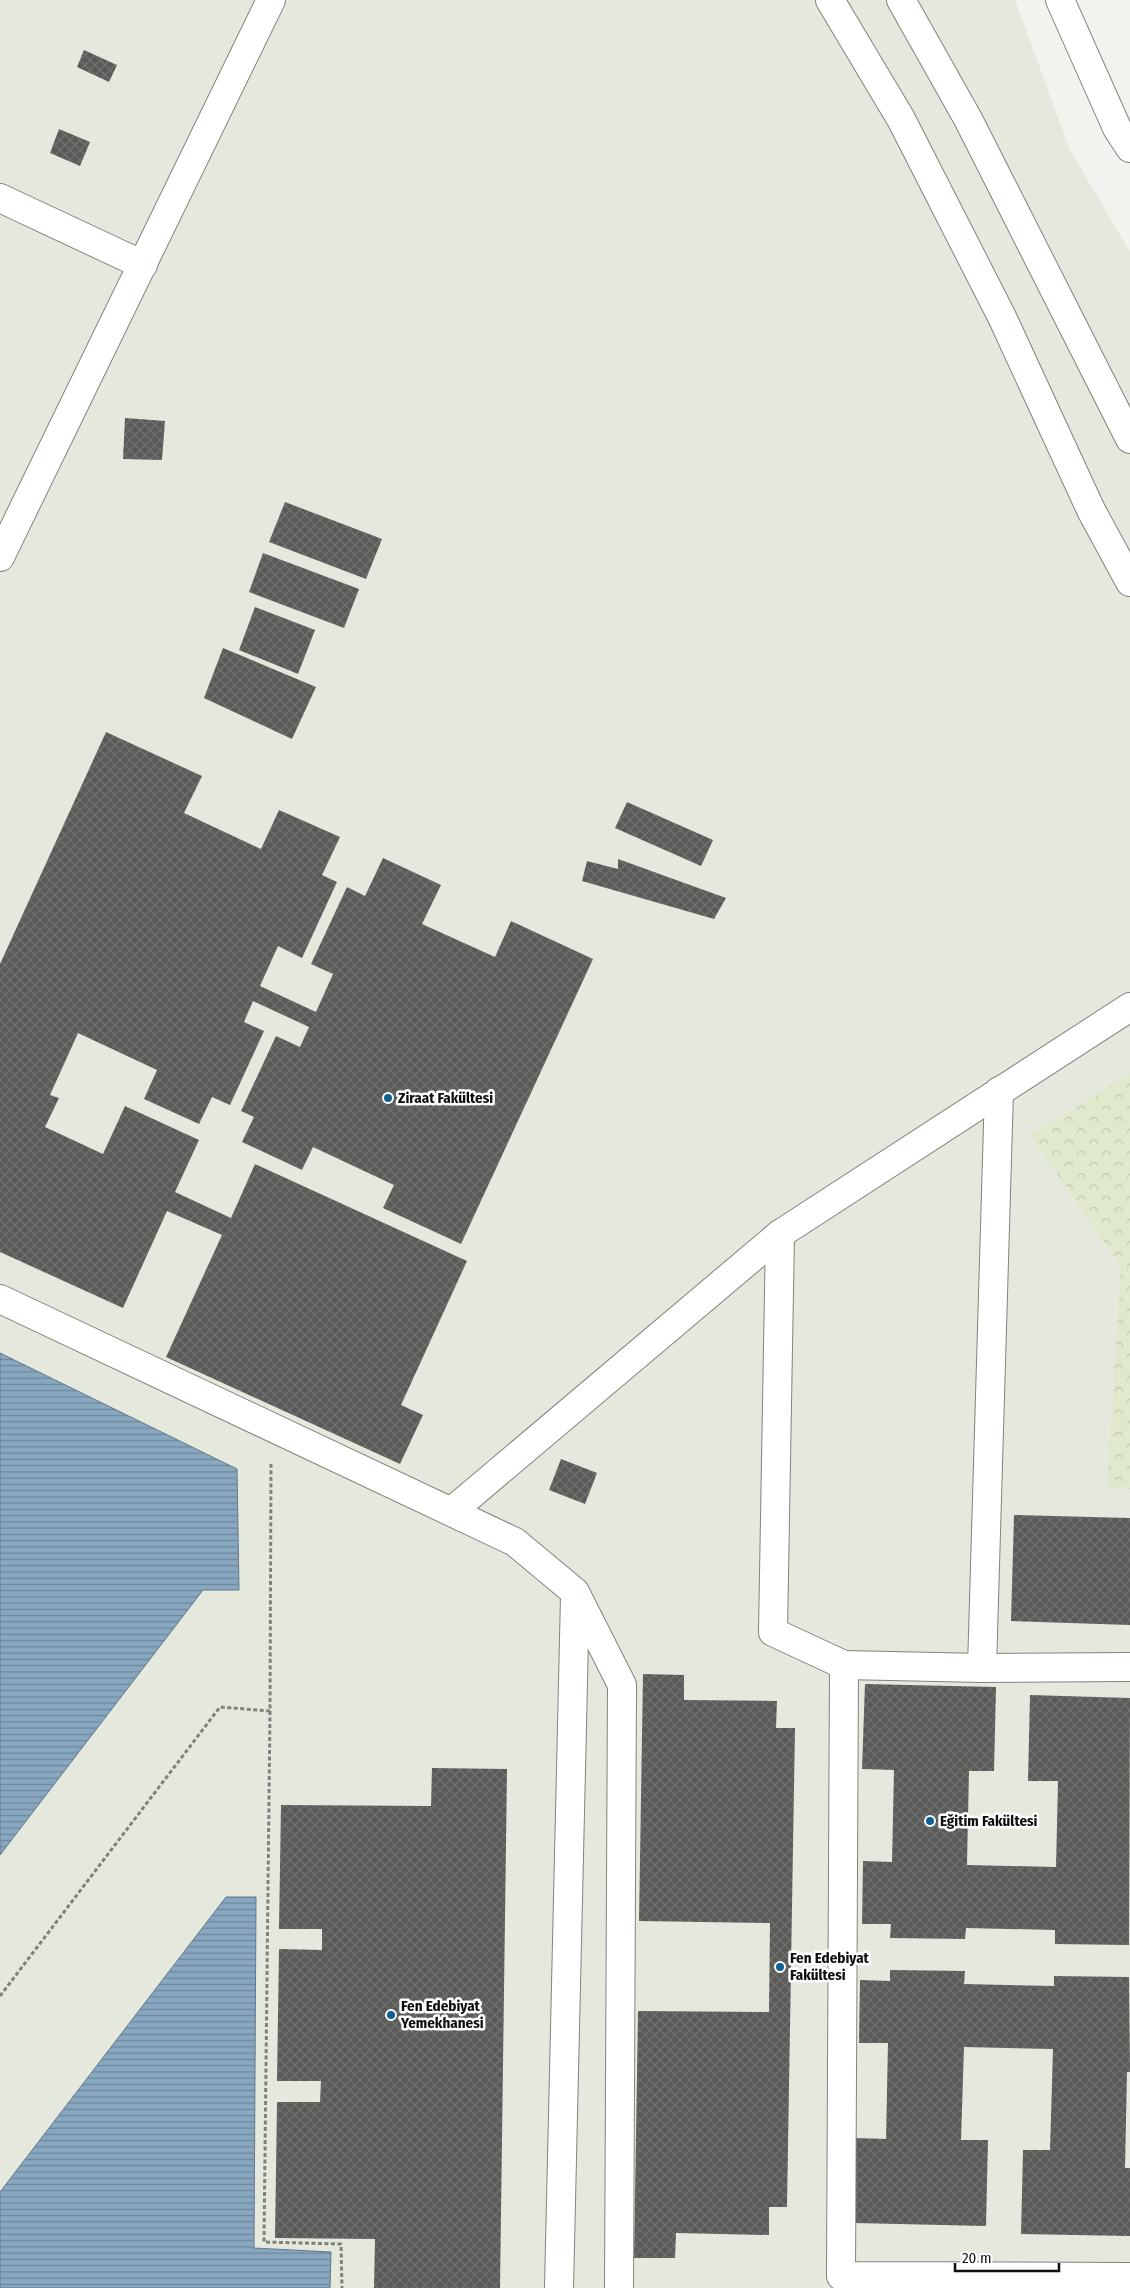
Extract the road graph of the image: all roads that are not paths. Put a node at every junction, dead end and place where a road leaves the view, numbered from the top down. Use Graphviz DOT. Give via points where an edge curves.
graph roads {
  1 [pos="271,0"];
  2 [pos="830,0"];
  3 [pos="901,0"];
  4 [pos="1060,0"];
  5 [pos="1130,148"];
  6 [pos="0,198"];
  7 [pos="143,265"];
  8 [pos="1130,439"];
  9 [pos="0,557"];
  10 [pos="1130,582"];
  11 [pos="1130,1007"];
  12 [pos="999,1092"];
  13 [pos="780,1234"];
  14 [pos="0,1299"];
  15 [pos="452,1511"];
  16 [pos="575,1592"];
  17 [pos="844,1665"];
  18 [pos="982,1668"];
  19 [pos="1130,1668"];
  20 [pos="1130,2277"];
  21 [pos="559,2288"];
  22 [pos="619,2288"];
  1 -- 7 [label="street"];
  2 -- 10 [label="street" via="901,119 1002,318 1090,510"];
  3 -- 8 [label="street" via="968,119"];
  4 -- 5 [label="street" via="1117,128"];
  6 -- 7 [label="street"];
  7 -- 9 [label="street"];
  11 -- 12 [label="street"];
  12 -- 13 [label="street"];
  12 -- 18 [label="street"];
  13 -- 15 [label="street"];
  13 -- 17 [label="street" via="773,1632"];
  14 -- 15 [label="street"];
  15 -- 16 [label="street" via="515,1542"];
  16 -- 21 [label="street"];
  16 -- 22 [label="street" via="622,1685"];
  17 -- 18 [label="street"];
  17 -- 20 [label="street" via="841,2276"];
  18 -- 19 [label="street"];
}
